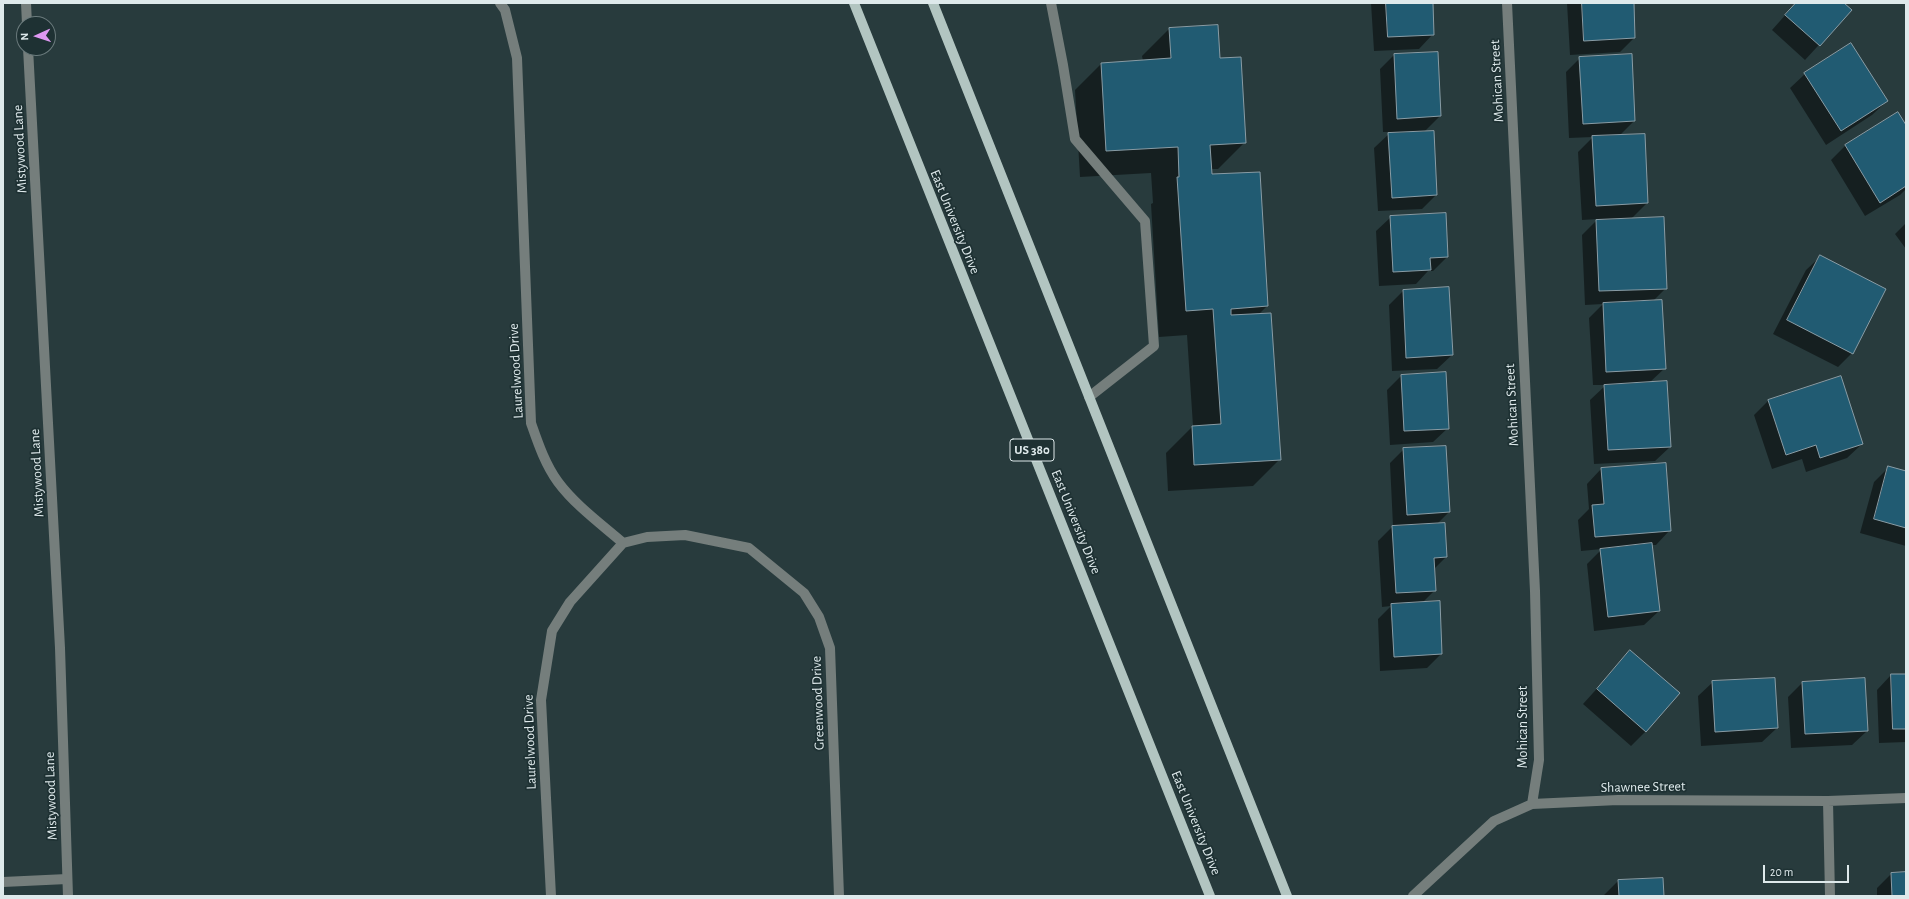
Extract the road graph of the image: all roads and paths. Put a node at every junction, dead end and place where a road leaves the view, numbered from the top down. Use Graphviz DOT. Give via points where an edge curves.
graph roads {
  1 [pos="26,3"];
  2 [pos="500,3"];
  3 [pos="854,3"];
  4 [pos="933,3"];
  5 [pos="1051,3"];
  6 [pos="1508,3"];
  7 [pos="27,16"];
  8 [pos="28,56"];
  9 [pos="1089,397"];
  10 [pos="624,542"];
  11 [pos="1906,798"];
  12 [pos="1828,801"];
  13 [pos="1532,804"];
  14 [pos="67,879"];
  15 [pos="3,882"];
  16 [pos="68,896"];
  17 [pos="551,896"];
  18 [pos="839,896"];
  19 [pos="1210,896"];
  20 [pos="1287,896"];
  21 [pos="1413,896"];
  22 [pos="1830,896"];
  1 -- 7 [label="street"];
  2 -- 10 [label="street, Laurelwood Drive" via="505,10 517,58 531,423 542,454 558,482 583,508"];
  3 -- 19 [label="main road, East University Drive / US 380"];
  4 -- 9 [label="main road"];
  5 -- 9 [label="street" via="1075,139 1145,221 1154,346"];
  6 -- 13 [label="street, Mohican Street" via="1535,591 1539,760"];
  8 -- 14 [label="street, Mistywood Lane" via="60,648"];
  9 -- 20 [label="main road"];
  10 -- 17 [label="street, Laurelwood Drive" via="570,602 552,631 541,700"];
  10 -- 18 [label="street, Greenwood Drive" via="647,537 685,535 749,548 804,593 819,617 830,648"];
  11 -- 12 [label="street, Shawnee Street"];
  12 -- 13 [label="street, Shawnee Street" via="1618,800"];
  12 -- 22 [label="street"];
  13 -- 21 [label="street, Shawnee Street" via="1494,821"];
  14 -- 15 [label="street"];
  14 -- 16 [label="street, Mistywood Lane"];
}
